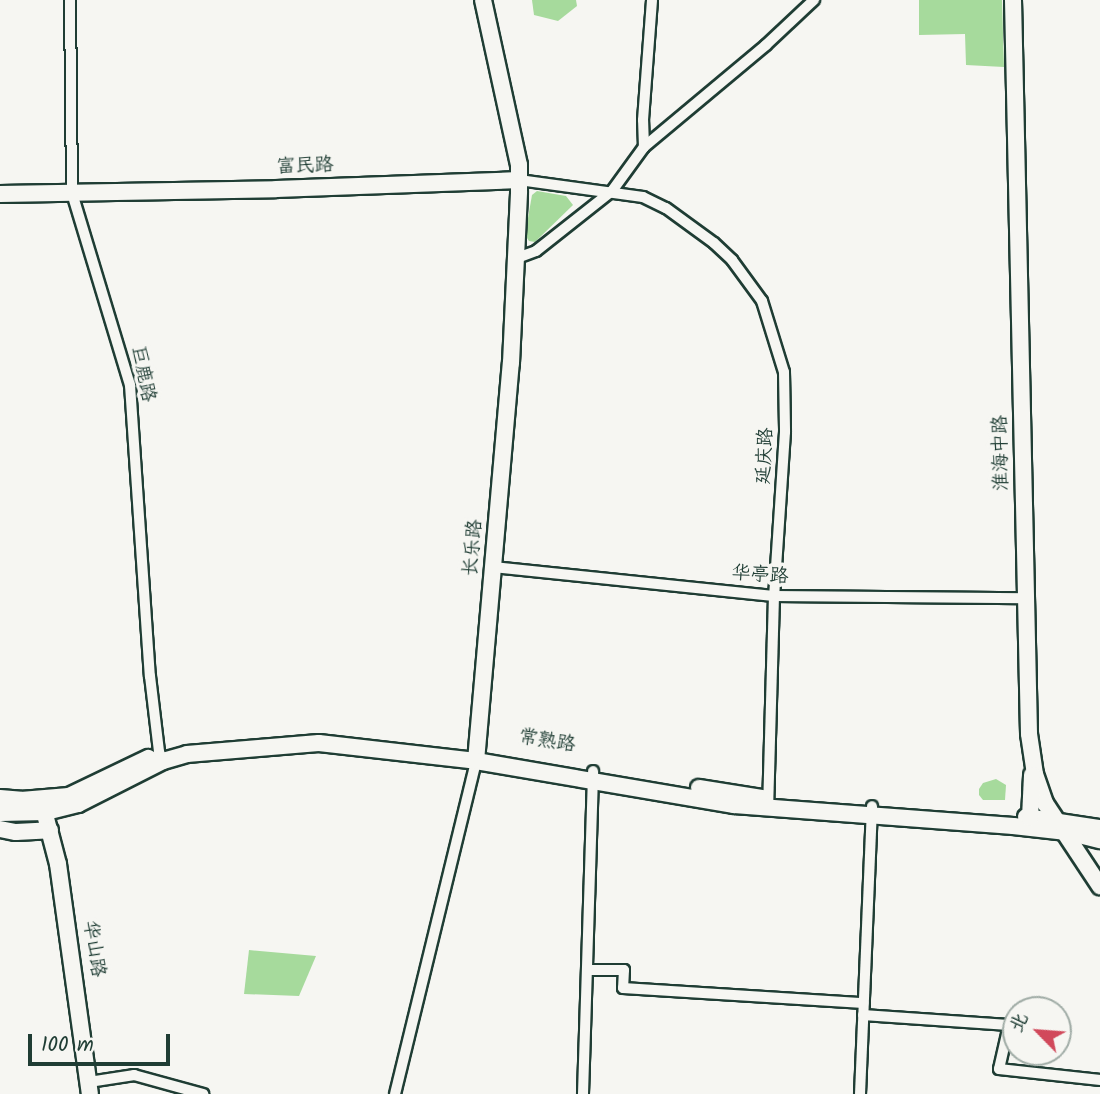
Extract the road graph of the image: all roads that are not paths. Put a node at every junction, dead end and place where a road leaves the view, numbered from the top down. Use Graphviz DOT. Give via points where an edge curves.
graph roads {
  1 [pos="70,0"];
  2 [pos="483,0"];
  3 [pos="652,0"];
  4 [pos="814,0"];
  5 [pos="1013,0"];
  6 [pos="644,146"];
  7 [pos="519,180"];
  8 [pos="612,191"];
  9 [pos="72,193"];
  10 [pos="0,194"];
  11 [pos="517,258"];
  12 [pos="493,567"];
  13 [pos="774,596"];
  14 [pos="1026,598"];
  15 [pos="198,752"];
  16 [pos="1032,755"];
  17 [pos="161,756"];
  18 [pos="477,756"];
  19 [pos="593,775"];
  20 [pos="0,798"];
  21 [pos="768,804"];
  22 [pos="43,805"];
  23 [pos="872,811"];
  24 [pos="0,813"];
  25 [pos="1030,818"];
  26 [pos="1063,826"];
  27 [pos="1100,828"];
  28 [pos="0,829"];
  29 [pos="50,830"];
  30 [pos="1100,840"];
  31 [pos="1100,886"];
  32 [pos="588,970"];
  33 [pos="864,1009"];
  34 [pos="1100,1080"];
  35 [pos="90,1088"];
  36 [pos="203,1094"];
  37 [pos="396,1094"];
  38 [pos="583,1094"];
  39 [pos="860,1094"];
  1 -- 9 [label="street, 巨鹿路"];
  2 -- 7 [label="main road, 长乐路"];
  3 -- 6 [label="street"];
  4 -- 6 [label="street"];
  5 -- 14 [label="main road, 淮海中路"];
  6 -- 8 [label="street"];
  7 -- 8 [label="street, 富民路"];
  7 -- 9 [label="main road, 富民路"];
  7 -- 11 [label="main road, 长乐路"];
  8 -- 11 [label="street" via="536,251"];
  8 -- 13 [label="street, 延庆路" via="643,197 689,222 732,260 762,301 784,372 785,432"];
  9 -- 10 [label="main road, 富民路"];
  9 -- 17 [label="street, 巨鹿路" via="130,385 150,676"];
  11 -- 12 [label="main road, 长乐路"];
  12 -- 13 [label="street, 华亭路"];
  12 -- 18 [label="main road, 长乐路"];
  13 -- 14 [label="street, 华亭路"];
  13 -- 21 [label="street, 延庆路"];
  14 -- 16 [label="main road, 淮海中路"];
  15 -- 17 [label="main road, 常熟路"];
  15 -- 18 [label="main road, 常熟路" via="319,743"];
  15 -- 22 [label="main road, 常熟路" via="195,758 164,768 82,809 56,816"];
  16 -- 25 [label="main road"];
  16 -- 26 [label="main road, 淮海中路" via="1045,803"];
  17 -- 18 [label="main road, 常熟路" via="246,739 312,735 362,736"];
  17 -- 22 [label="main road, 常熟路" via="78,804"];
  18 -- 19 [label="main road, 常熟路"];
  18 -- 37 [label="street, 长乐路"];
  19 -- 21 [label="main road, 常熟路"];
  19 -- 32 [label="street"];
  20 -- 22 [label="main road"];
  21 -- 23 [label="main road, 常熟路"];
  22 -- 24 [label="main road"];
  22 -- 29 [label="main road, 华山路"];
  23 -- 25 [label="main road, 常熟路"];
  23 -- 26 [label="main road, 常熟路"];
  23 -- 33 [label="street"];
  25 -- 26 [label="main road, 常熟路"];
  26 -- 27 [label="main road"];
  26 -- 30 [label="main road"];
  26 -- 31 [label="main road, 淮海中路"];
  28 -- 29 [label="main road"];
  29 -- 35 [label="main road, 华山路"];
  32 -- 33 [label="street" via="624,970 624,988"];
  32 -- 38 [label="street"];
  33 -- 34 [label="street" via="1009,1025 999,1069"];
  33 -- 39 [label="street"];
  35 -- 36 [label="street" via="134,1075"];
}
